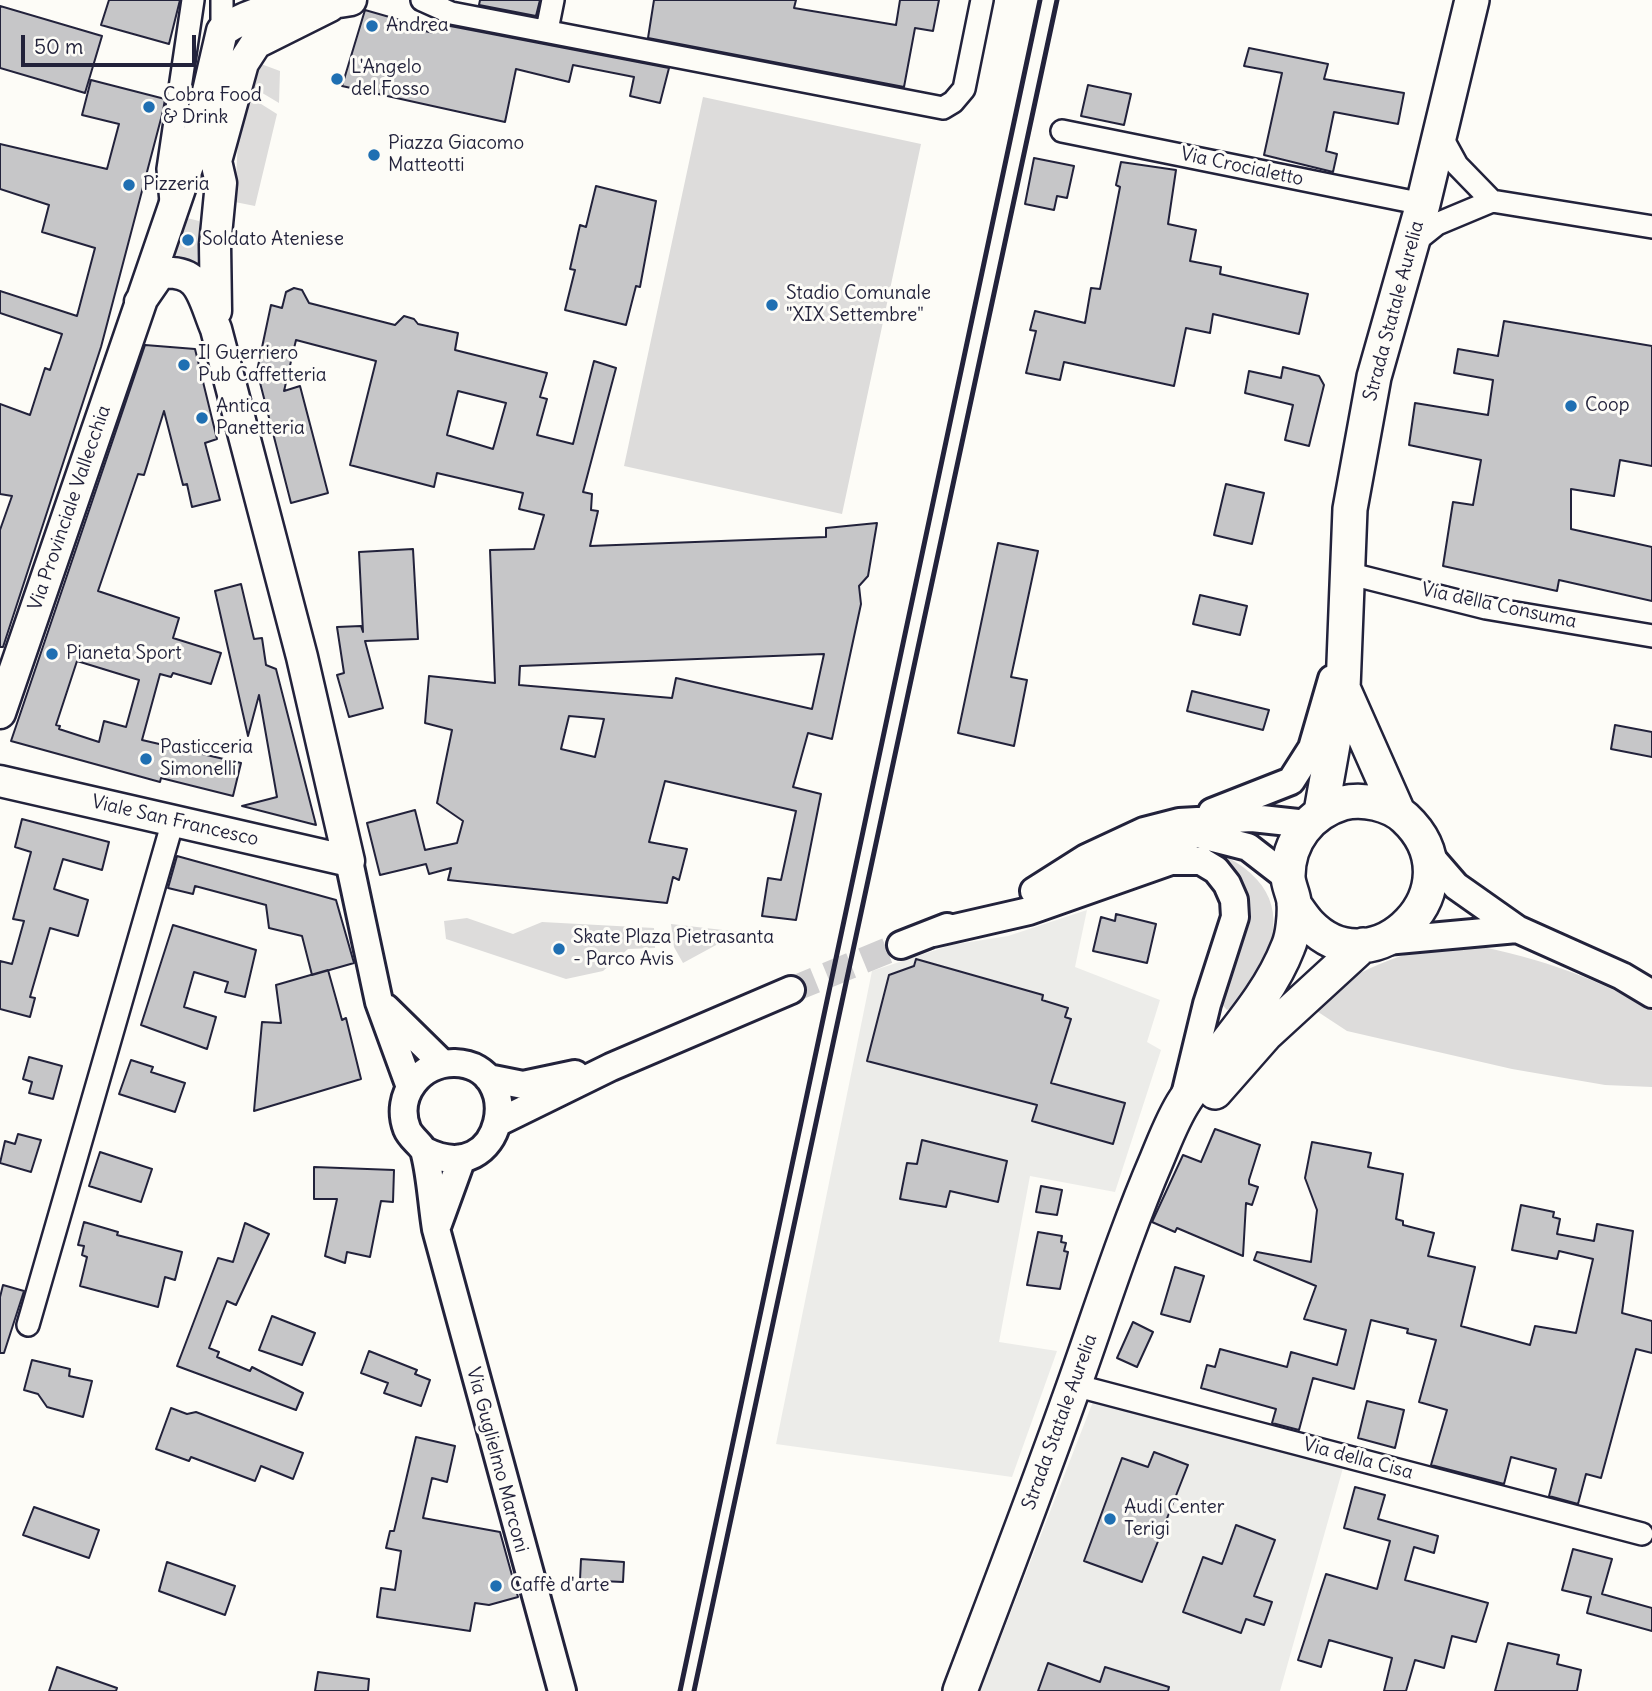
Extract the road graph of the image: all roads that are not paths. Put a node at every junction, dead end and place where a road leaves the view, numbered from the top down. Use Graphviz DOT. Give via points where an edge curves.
graph roads {
  1 [pos="193,0"];
  2 [pos="222,0"];
  3 [pos="422,0"];
  4 [pos="553,0"];
  5 [pos="982,0"];
  6 [pos="1472,0"];
  7 [pos="343,2"];
  8 [pos="547,30"];
  9 [pos="222,31"];
  10 [pos="1062,131"];
  11 [pos="1440,134"];
  12 [pos="216,160"];
  13 [pos="1492,201"];
  14 [pos="1423,204"];
  15 [pos="175,205"];
  16 [pos="217,207"];
  17 [pos="1652,227"];
  18 [pos="1411,245"];
  19 [pos="140,302"];
  20 [pos="216,329"];
  21 [pos="1347,573"];
  22 [pos="1347,627"];
  23 [pos="1652,636"];
  24 [pos="1343,688"];
  25 [pos="0,713"];
  26 [pos="0,781"];
  27 [pos="1398,812"];
  28 [pos="1314,818"];
  29 [pos="173,821"];
  30 [pos="1179,822"];
  31 [pos="1430,856"];
  32 [pos="349,861"];
  33 [pos="1034,891"];
  34 [pos="1291,891"];
  35 [pos="1517,929"];
  36 [pos="933,933"];
  37 [pos="1375,943"];
  38 [pos="901,945"];
  39 [pos="791,990"];
  40 [pos="1652,994"];
  41 [pos="379,1002"];
  42 [pos="443,1064"];
  43 [pos="611,1067"];
  44 [pos="488,1078"];
  45 [pos="411,1087"];
  46 [pos="1184,1101"];
  47 [pos="499,1122"];
  48 [pos="425,1151"];
  49 [pos="1160,1153"];
  50 [pos="462,1158"];
  51 [pos="436,1229"];
  52 [pos="28,1325"];
  53 [pos="1074,1385"];
  54 [pos="1642,1534"];
  55 [pos="562,1691"];
  56 [pos="960,1691"];
  1 -- 15 [label="street" via="168,169"];
  2 -- 9 [label="street"];
  3 -- 8 [label="street" via="451,13"];
  4 -- 8 [label="street"];
  5 -- 8 [label="street" via="964,89 943,108"];
  6 -- 11 [label="main road, Strada Statale Aurelia"];
  7 -- 9 [label="main road" via="292,4 243,15"];
  7 -- 12 [label="main road" via="256,43 243,63"];
  9 -- 12 [label="street"];
  9 -- 15 [label="main road" via="197,139"];
  10 -- 14 [label="street, Via Crocialetto"];
  11 -- 13 [label="street" via="1457,165"];
  11 -- 14 [label="main road, Strada Statale Aurelia"];
  12 -- 16 [label="main road" via="221,183"];
  13 -- 17 [label="street"];
  13 -- 18 [label="street" via="1437,224"];
  14 -- 18 [label="main road, Strada Statale Aurelia"];
  15 -- 16 [label="main road"];
  15 -- 19 [label="main road"];
  16 -- 20 [label="main road"];
  18 -- 21 [label="main road, Strada Statale Aurelia" via="1374,377 1350,509"];
  19 -- 20 [label="main road" via="160,273 180,271 196,279"];
  19 -- 25 [label="main road, Via Provinciale Vallecchia"];
  20 -- 32 [label="main road" via="302,657"];
  21 -- 22 [label="main road, Strada Statale Aurelia"];
  21 -- 23 [label="street, Via della Consuma" via="1486,608"];
  22 -- 24 [label="main road, Strada Statale Aurelia"];
  22 -- 30 [label="street, Strada Statale Aurelia" via="1312,748 1291,781"];
  24 -- 27 [label="main road, Strada Statale Aurelia"];
  24 -- 28 [label="main road, Strada Statale Aurelia"];
  26 -- 29 [label="main road, Viale San Francesco"];
  27 -- 28 [label="main road" via="1373,802 1346,802"];
  27 -- 31 [label="main road" via="1418,831"];
  28 -- 30 [label="street"];
  28 -- 34 [label="main road" via="1292,849"];
  29 -- 32 [label="main road, Viale San Francesco"];
  29 -- 52 [label="street"];
  30 -- 33 [label="street" via="1144,831 1086,858"];
  31 -- 35 [label="street" via="1456,886"];
  31 -- 37 [label="main road" via="1430,890 1414,920"];
  32 -- 41 [label="street, Via Guglielmo Marconi"];
  33 -- 34 [label="street" via="1197,834 1248,847"];
  33 -- 36 [label="street"];
  34 -- 37 [label="main road" via="1311,926 1335,941"];
  34 -- 46 [label="main road, Strada Statale Aurelia" via="1289,945 1274,974"];
  35 -- 37 [label="street"];
  35 -- 40 [label="street"];
  36 -- 38 [label="street"];
  36 -- 46 [label="street" via="1029,911 1171,861 1201,861 1216,870 1234,900 1236,917 1207,1004"];
  37 -- 49 [label="main road, Strada Statale Aurelia" via="1266,1034"];
  39 -- 43 [label="street"];
  41 -- 42 [label="street"];
  41 -- 45 [label="street, Via Guglielmo Marconi"];
  42 -- 44 [label="street" via="467,1066"];
  42 -- 45 [label="street" via="424,1072"];
  43 -- 44 [label="street" via="523,1085"];
  43 -- 47 [label="street"];
  44 -- 47 [label="street" via="496,1091"];
  45 -- 48 [label="street, Via Guglielmo Marconi" via="404,1114 411,1135"];
  46 -- 49 [label="main road, Strada Statale Aurelia"];
  47 -- 50 [label="street" via="486,1146"];
  48 -- 50 [label="street"];
  48 -- 51 [label="street, Via Guglielmo Marconi"];
  49 -- 53 [label="main road, Strada Statale Aurelia"];
  50 -- 51 [label="street"];
  51 -- 55 [label="street, Via Guglielmo Marconi"];
  53 -- 54 [label="street, Via della Cisa"];
  53 -- 56 [label="main road, Strada Statale Aurelia"];
}
